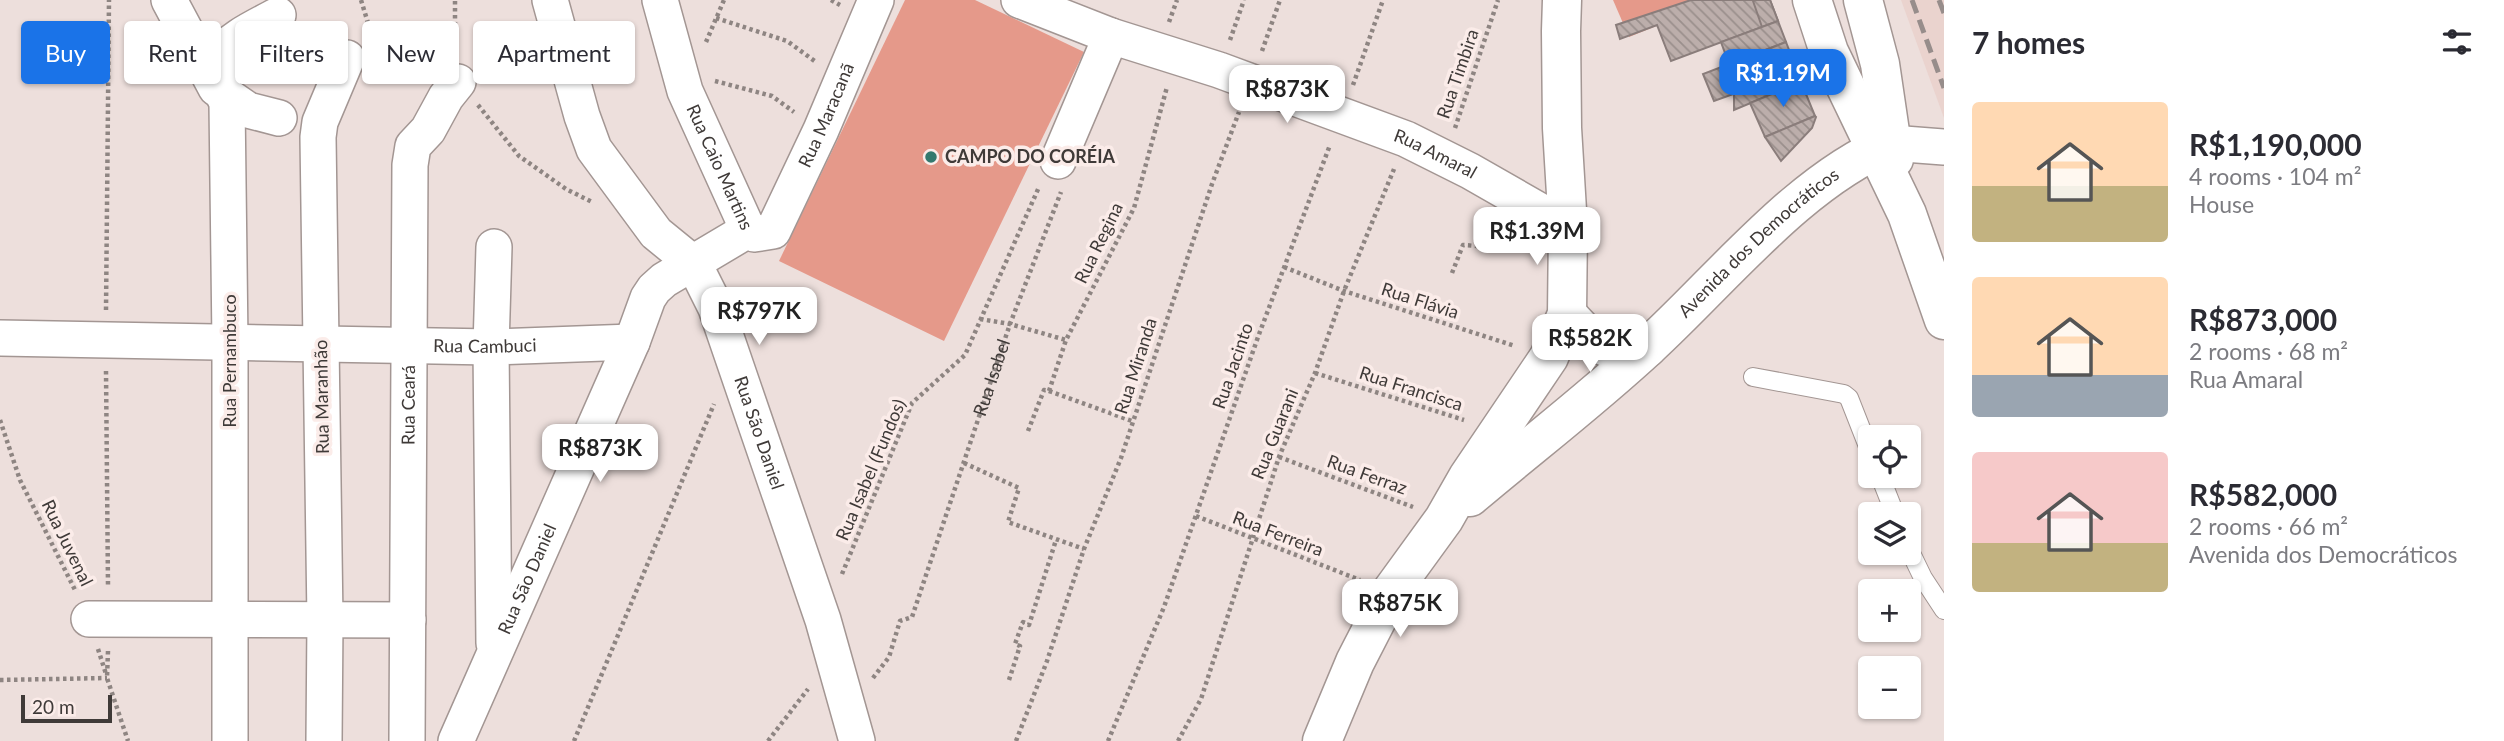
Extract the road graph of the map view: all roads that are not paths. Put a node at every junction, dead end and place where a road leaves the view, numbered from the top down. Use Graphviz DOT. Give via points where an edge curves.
graph roads {
  1 [pos="169,0"];
  2 [pos="550,0"];
  3 [pos="660,0"];
  4 [pos="876,0"];
  5 [pos="1019,0"];
  6 [pos="1562,0"];
  7 [pos="1812,0"];
  8 [pos="1863,0"];
  9 [pos="1069,9"];
  10 [pos="278,15"];
  11 [pos="1111,36"];
  12 [pos="336,84"];
  13 [pos="448,84"];
  14 [pos="223,94"];
  15 [pos="279,118"];
  16 [pos="1884,146"];
  17 [pos="1944,147"];
  18 [pos="1058,161"];
  19 [pos="1568,227"];
  20 [pos="761,230"];
  21 [pos="494,247"];
  22 [pos="694,264"];
  23 [pos="1567,314"];
  24 [pos="1944,320"];
  25 [pos="0,338"];
  26 [pos="230,342"];
  27 [pos="632,342"];
  28 [pos="321,344"];
  29 [pos="408,345"];
  30 [pos="491,347"];
  31 [pos="1647,348"];
  32 [pos="1753,377"];
  33 [pos="1860,425"];
  34 [pos="1444,519"];
  35 [pos="1917,565"];
  36 [pos="1944,610"];
  37 [pos="89,619"];
  38 [pos="230,620"];
  39 [pos="325,620"];
  40 [pos="408,620"];
  41 [pos="495,655"];
  42 [pos="853,725"];
  43 [pos="230,741"];
  44 [pos="324,741"];
  45 [pos="407,741"];
  46 [pos="456,741"];
  47 [pos="1322,741"];
  1 -- 14 [label="street"];
  2 -- 22 [label="street, Rua São Daniel" via="594,149 656,233"];
  3 -- 20 [label="street, Rua Caio Martins" via="685,91"];
  4 -- 20 [label="street, Rua Maracanã" via="821,130"];
  5 -- 9 [label="street, Rua Amaral"];
  6 -- 19 [label="street, Avenida dos Democráticos"];
  7 -- 16 [label="street" via="1829,52"];
  8 -- 16 [label="street" via="1880,64"];
  9 -- 11 [label="street, Rua Amaral"];
  10 -- 14 [label="street, Rua Pernambuco" via="249,30 217,57"];
  11 -- 18 [label="street"];
  11 -- 19 [label="street, Rua Amaral" via="1406,139"];
  12 -- 28 [label="street, Rua Maranhão" via="318,137"];
  13 -- 29 [label="street, Rua Ceará" via="446,97 428,130 413,146 410,165"];
  14 -- 15 [label="street" via="248,110"];
  14 -- 26 [label="street, Rua Pernambuco" via="227,103"];
  16 -- 17 [label="street"];
  16 -- 24 [label="street"];
  16 -- 31 [label="street, Avenida dos Democráticos" via="1806,195"];
  19 -- 23 [label="street, Avenida dos Democráticos"];
  20 -- 22 [label="street, Rua Sāo Daniel"];
  21 -- 30 [label="street"];
  22 -- 27 [label="street, Rua Sāo Daniel" via="654,289"];
  22 -- 42 [label="street, Rua São Daniel" via="716,308 823,620"];
  23 -- 31 [label="street" via="1602,347"];
  23 -- 34 [label="street, Avenida dos Democráticos" via="1549,357"];
  25 -- 26 [label="street, Rua Cambuci"];
  26 -- 28 [label="street, Rua Cambuci"];
  26 -- 38 [label="street, Rua Pernambuco"];
  27 -- 30 [label="street, Rua Cambuci"];
  27 -- 41 [label="street, Rua Sāo Daniel"];
  28 -- 29 [label="street, Rua Cambuci"];
  28 -- 39 [label="street, Rua Maranhão"];
  29 -- 30 [label="street, Rua Cambuci"];
  29 -- 40 [label="street, Rua Ceará"];
  30 -- 41 [label="street"];
  31 -- 34 [label="street, Avenida dos Democráticos"];
  32 -- 33 [label="lane" via="1844,394"];
  34 -- 47 [label="street, Avenida dos Democráticos" via="1391,592"];
  35 -- 36 [label="lane"];
  37 -- 38 [label="street"];
  38 -- 39 [label="street"];
  38 -- 43 [label="street, Rua Pernambuco"];
  39 -- 40 [label="street"];
  39 -- 44 [label="street, Rua Maranhão"];
  40 -- 45 [label="street, Rua Ceará"];
  41 -- 46 [label="street, Rua Sāo Daniel"];
}
